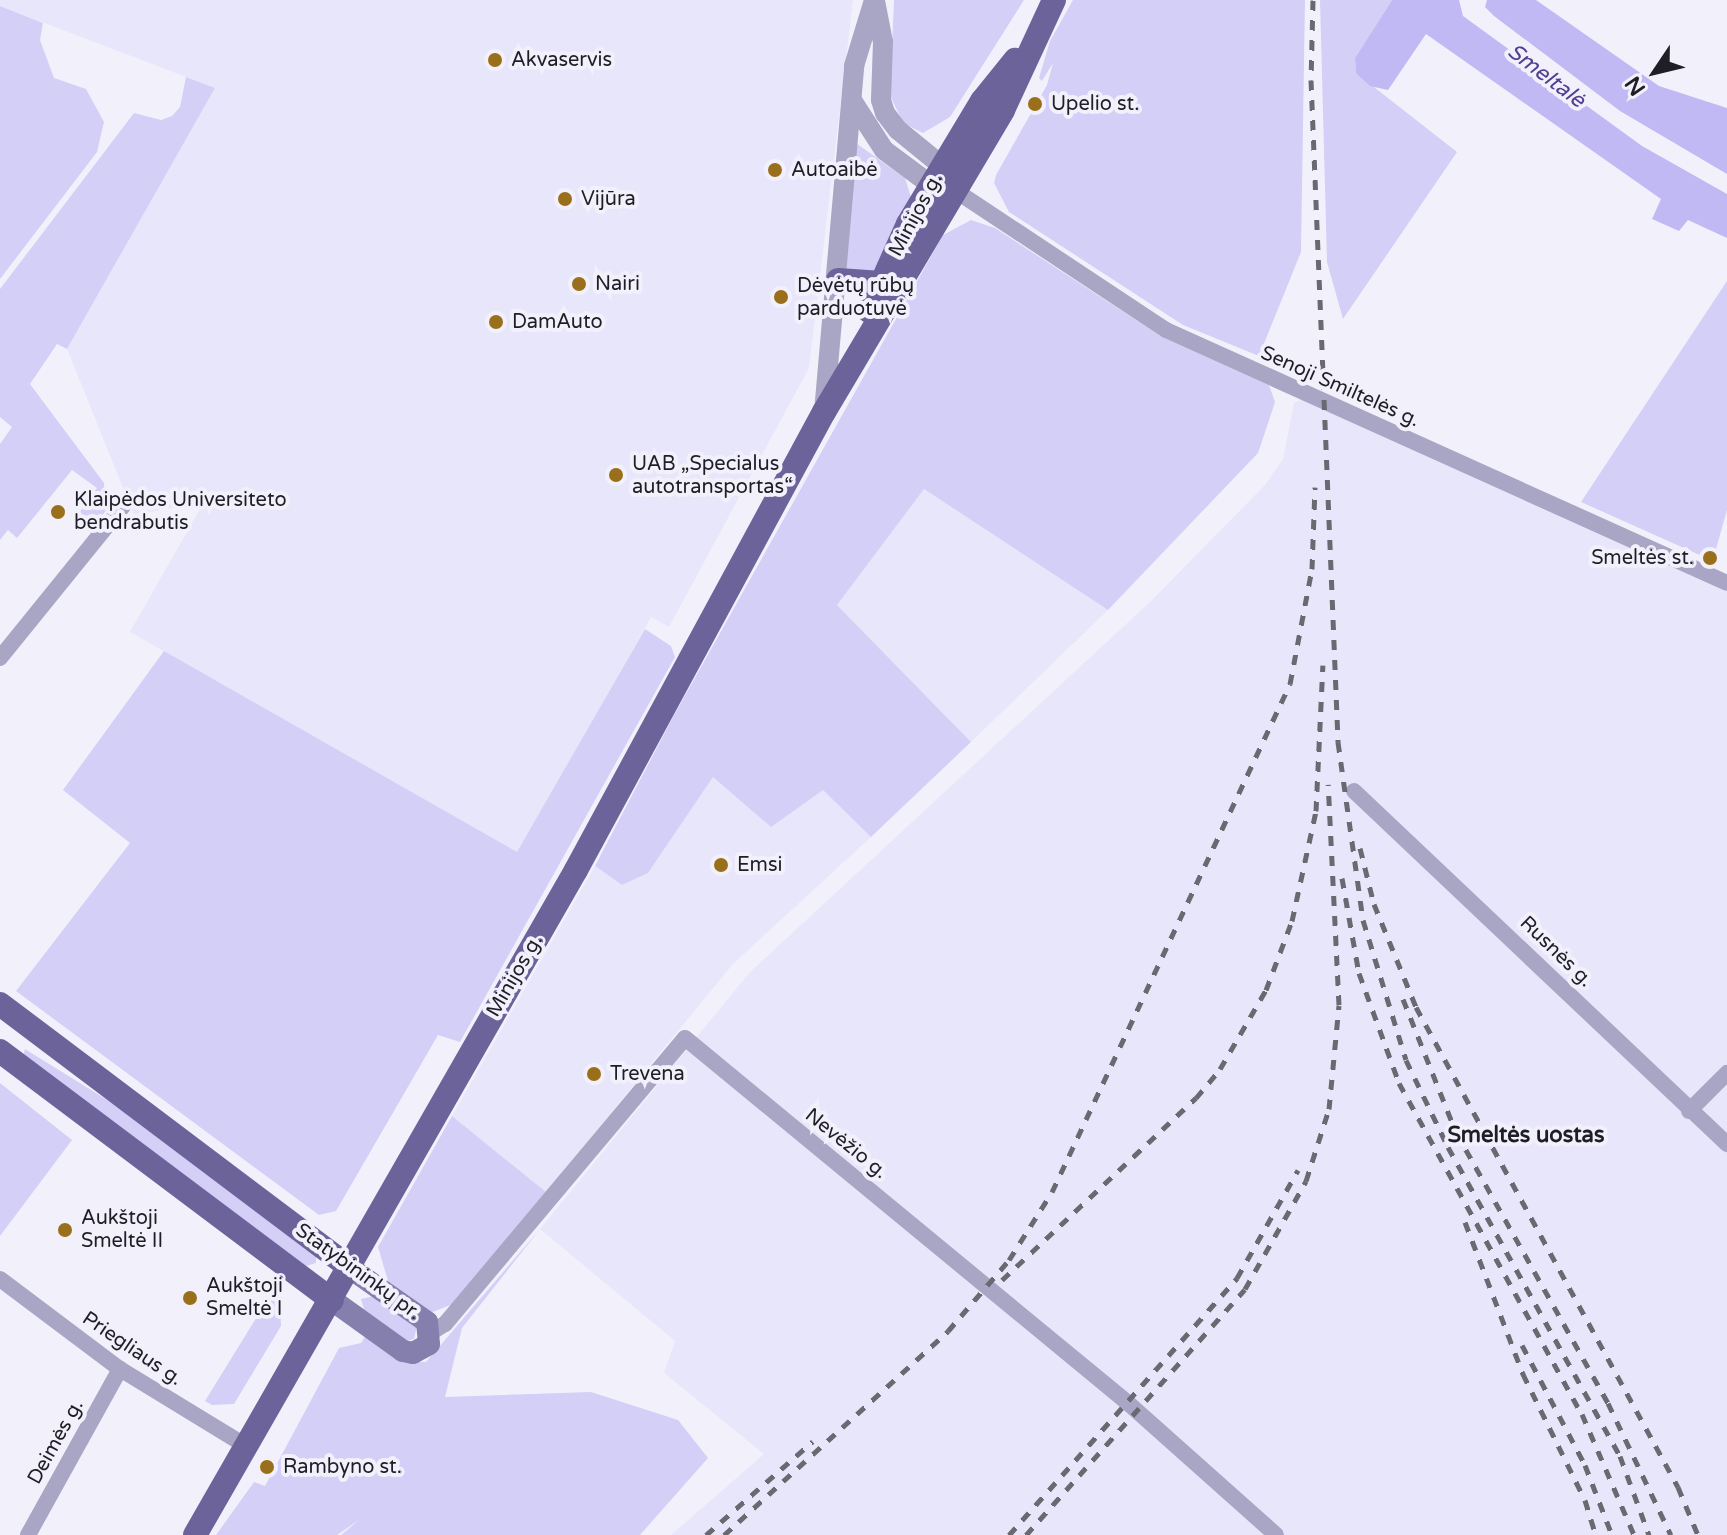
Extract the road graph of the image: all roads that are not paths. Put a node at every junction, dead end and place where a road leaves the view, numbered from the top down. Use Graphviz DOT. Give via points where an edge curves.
graph roads {
  1 [pos="874,0"];
  2 [pos="1054,0"];
  3 [pos="1035,34"];
  4 [pos="853,102"];
  5 [pos="937,175"];
  6 [pos="956,191"];
  7 [pos="838,280"];
  8 [pos="882,283"];
  9 [pos="824,412"];
  10 [pos="124,505"];
  11 [pos="1727,583"];
  12 [pos="0,658"];
  13 [pos="1354,791"];
  14 [pos="0,1004"];
  15 [pos="37,1031"];
  16 [pos="6,1056"];
  17 [pos="1727,1073"];
  18 [pos="1689,1111"];
  19 [pos="1727,1144"];
  20 [pos="350,1268"];
  21 [pos="0,1279"];
  22 [pos="332,1300"];
  23 [pos="432,1332"];
  24 [pos="120,1369"];
  25 [pos="246,1446"];
  26 [pos="28,1535"];
  27 [pos="195,1535"];
  28 [pos="1276,1535"];
  1 -- 4 [label="street" via="854,66"];
  1 -- 5 [label="street" via="883,42 885,113"];
  2 -- 3 [label="main road, Minijos g."];
  3 -- 5 [label="main road, Minijos g." via="982,101"];
  3 -- 6 [label="main road, Minijos g." via="1003,110"];
  4 -- 5 [label="street" via="884,150"];
  4 -- 7 [label="street"];
  5 -- 6 [label="street"];
  5 -- 8 [label="main road, Minijos g."];
  6 -- 9 [label="main road, Minijos g."];
  6 -- 11 [label="street, Senoji Smiltelės g." via="1166,330"];
  7 -- 8 [label="main road"];
  7 -- 9 [label="street"];
  8 -- 9 [label="main road, Minijos g."];
  9 -- 20 [label="main road, Minijos g." via="576,870"];
  10 -- 12 [label="street"];
  13 -- 18 [label="street, Rusnės g." via="1526,949"];
  14 -- 15 [label="main road, Statybininkų pr."];
  15 -- 16 [label="main road" via="17,1041"];
  15 -- 20 [label="main road, Statybininkų pr."];
  16 -- 22 [label="main road, Statybininkų pr."];
  17 -- 18 [label="street"];
  18 -- 19 [label="street, Rusnės g."];
  20 -- 22 [label="main road, Minijos g."];
  20 -- 23 [label="main road, Statybininkų pr." via="427,1322"];
  21 -- 24 [label="street, Priegliaus g."];
  22 -- 23 [label="main road, Statybininkų pr." via="403,1351 422,1350"];
  22 -- 25 [label="main road, Minijos g."];
  23 -- 28 [label="street, Nevėžio g." via="445,1324 685,1038 1128,1403"];
  24 -- 25 [label="street, Priegliaus g."];
  24 -- 26 [label="street, Deimės g."];
  25 -- 27 [label="main road, Minijos g."];
}
